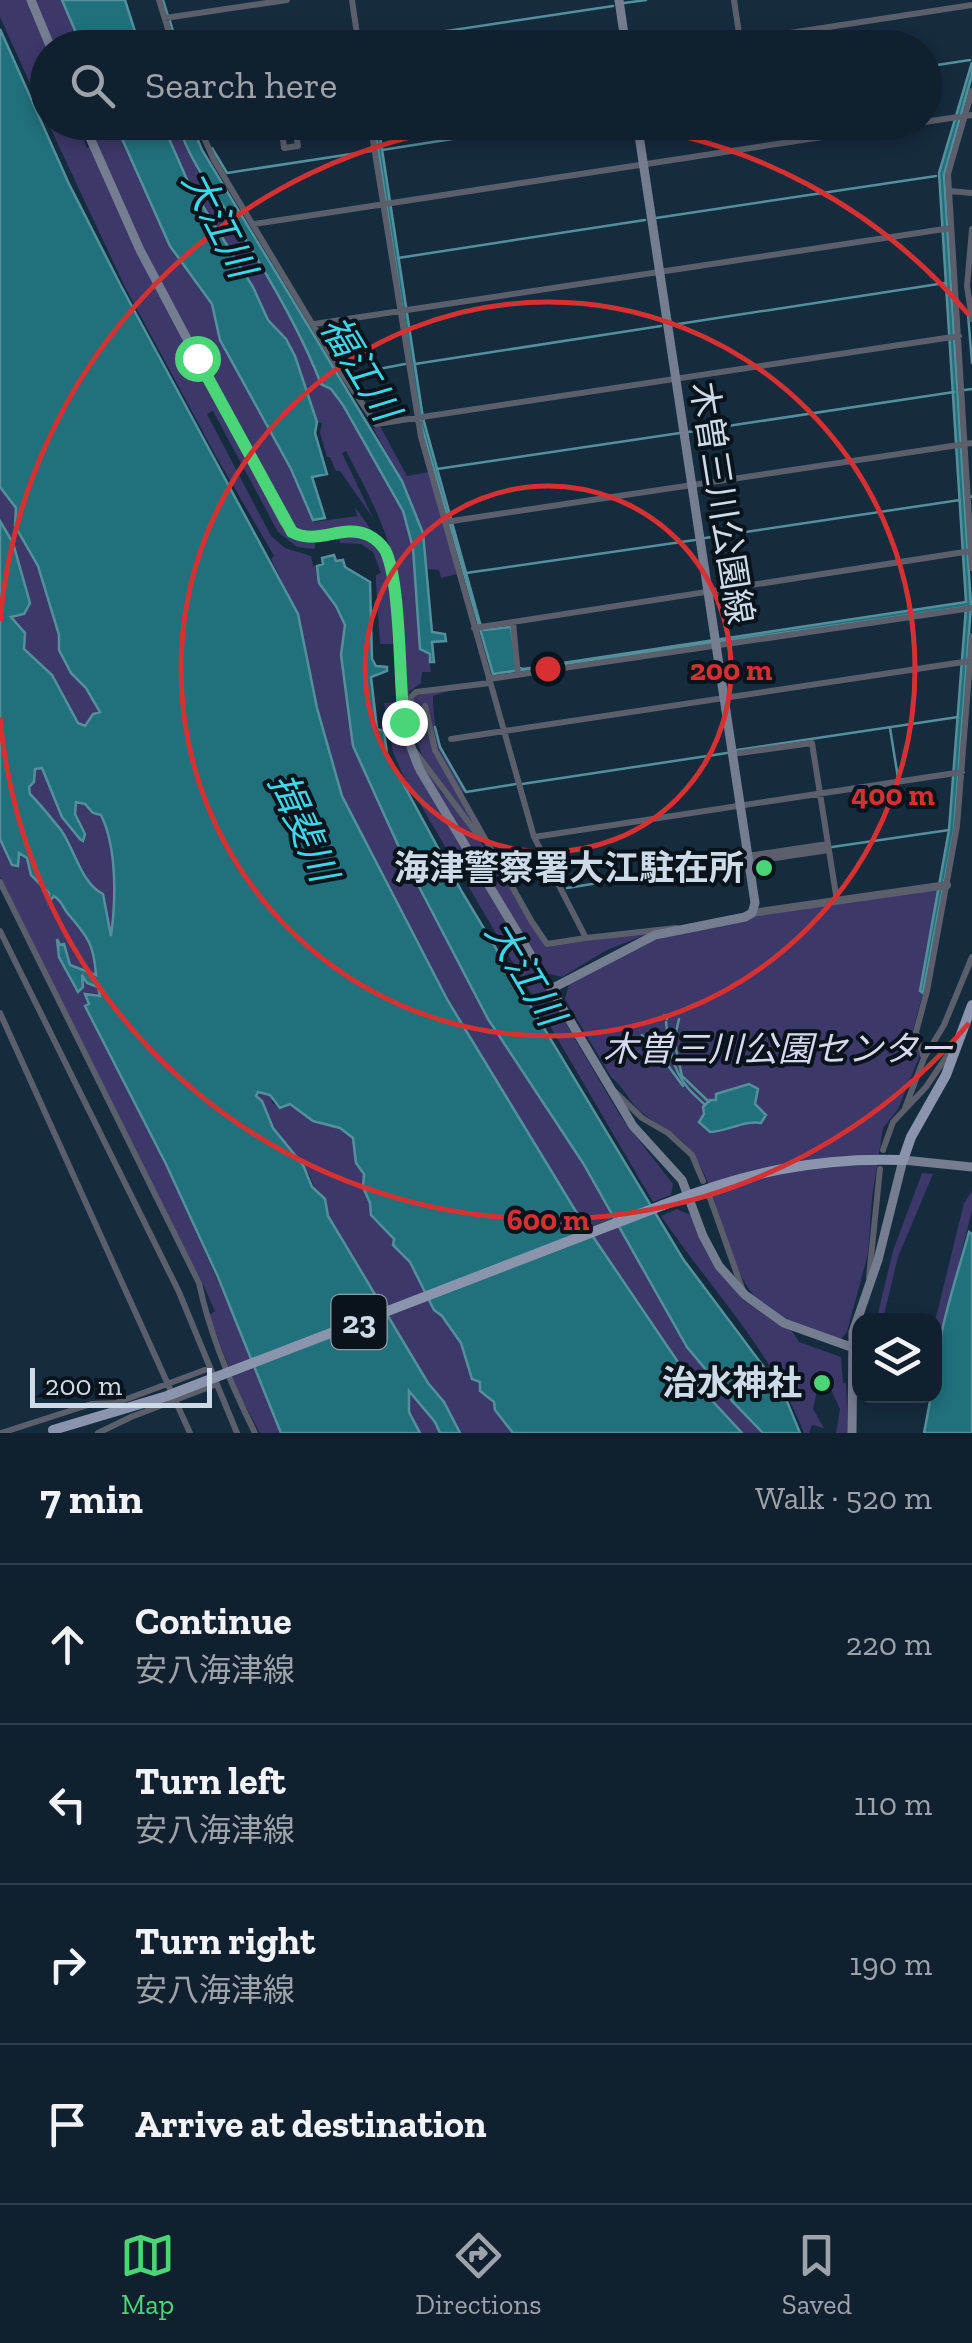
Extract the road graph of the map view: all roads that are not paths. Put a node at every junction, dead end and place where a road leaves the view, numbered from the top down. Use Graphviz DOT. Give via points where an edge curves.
graph roads {
  1 [pos="31,0"];
  2 [pos="159,0"];
  3 [pos="287,0"];
  4 [pos="352,0"];
  5 [pos="619,0"];
  6 [pos="734,0"];
  7 [pos="972,5"];
  8 [pos="165,18"];
  9 [pos="44,30"];
  10 [pos="169,30"];
  11 [pos="356,30"];
  12 [pos="623,30"];
  13 [pos="738,30"];
  14 [pos="806,30"];
  15 [pos="972,92"];
  16 [pos="963,116"];
  17 [pos="92,140"];
  18 [pos="205,140"];
  19 [pos="283,140"];
  20 [pos="297,140"];
  21 [pos="374,140"];
  22 [pos="640,140"];
  23 [pos="803,140"];
  24 [pos="644,164"];
  25 [pos="949,190"];
  26 [pos="972,192"];
  27 [pos="386,204"];
  28 [pos="254,224"];
  29 [pos="972,228"];
  30 [pos="948,229"];
  31 [pos="660,272"];
  32 [pos="402,311"];
  33 [pos="972,319"];
  34 [pos="314,324"];
  35 [pos="955,336"];
  36 [pos="676,378"];
  37 [pos="419,417"];
  38 [pos="964,444"];
  39 [pos="691,485"];
  40 [pos="448,522"];
  41 [pos="967,552"];
  42 [pos="972,568"];
  43 [pos="708,592"];
  44 [pos="970,608"];
  45 [pos="513,622"];
  46 [pos="478,627"];
  47 [pos="972,636"];
  48 [pos="715,642"];
  49 [pos="966,661"];
  50 [pos="519,671"];
  51 [pos="489,681"];
  52 [pos="724,698"];
  53 [pos="969,701"];
  54 [pos="425,706"];
  55 [pos="507,731"];
  56 [pos="451,739"];
  57 [pos="408,742"];
  58 [pos="732,754"];
  59 [pos="961,772"];
  60 [pos="820,794"];
  61 [pos="741,805"];
  62 [pos="537,837"];
  63 [pos="828,847"];
  64 [pos="490,851"];
  65 [pos="749,859"];
  66 [pos="0,882"];
  67 [pos="943,886"];
  68 [pos="837,902"];
  69 [pos="752,913"];
  70 [pos="676,928"];
  71 [pos="0,930"];
  72 [pos="586,938"];
  73 [pos="972,957"];
  74 [pos="550,989"];
  75 [pos="972,1004"];
  76 [pos="0,1013"];
  77 [pos="963,1033"];
  78 [pos="924,1058"];
  79 [pos="609,1087"];
  80 [pos="905,1108"];
  81 [pos="882,1150"];
  82 [pos="903,1160"];
  83 [pos="972,1167"];
  84 [pos="880,1168"];
  85 [pos="703,1182"];
  86 [pos="688,1195"];
  87 [pos="710,1198"];
  88 [pos="868,1282"];
  89 [pos="745,1294"];
  90 [pos="851,1347"];
  91 [pos="210,1368"];
  92 [pos="167,1384"];
  93 [pos="217,1384"];
  94 [pos="127,1399"];
  95 [pos="176,1400"];
  96 [pos="133,1416"];
  97 [pos="47,1432"];
  98 [pos="2,1433"];
  99 [pos="98,1433"];
  100 [pos="190,1433"];
  101 [pos="237,1433"];
  102 [pos="256,1433"];
  103 [pos="852,1433"];
  1 -- 9 [label="main road"];
  2 -- 8 [label="street"];
  3 -- 8 [label="street"];
  4 -- 11 [label="street"];
  5 -- 12 [label="main road"];
  6 -- 13 [label="street"];
  7 -- 14 [label="street"];
  8 -- 10 [label="street"];
  15 -- 16 [label="street"];
  16 -- 25 [label="street"];
  17 -- 57 [label="main road" via="140,250 284,522 308,538 367,534 386,551"];
  18 -- 28 [label="street"];
  19 -- 20 [label="street" via="284,148 298,146"];
  21 -- 27 [label="street"];
  22 -- 24 [label="main road, 木曽三川公園線"];
  23 -- 24 [label="street"];
  24 -- 27 [label="street"];
  24 -- 31 [label="main road, 木曽三川公園線"];
  25 -- 26 [label="street"];
  25 -- 30 [label="street"];
  27 -- 28 [label="street"];
  27 -- 32 [label="street"];
  28 -- 34 [label="street"];
  29 -- 33 [label="street"];
  30 -- 31 [label="street"];
  30 -- 35 [label="street"];
  31 -- 32 [label="street"];
  31 -- 36 [label="main road, 木曽三川公園線"];
  32 -- 34 [label="street"];
  32 -- 37 [label="street"];
  34 -- 37 [label="street" via="376,424"];
  35 -- 36 [label="street"];
  35 -- 38 [label="street"];
  36 -- 37 [label="street"];
  36 -- 39 [label="main road, 木曽三川公園線"];
  37 -- 40 [label="street"];
  38 -- 39 [label="street"];
  38 -- 41 [label="street"];
  39 -- 40 [label="street"];
  39 -- 43 [label="main road, 木曽三川公園線"];
  40 -- 46 [label="street"];
  41 -- 42 [label="street"];
  41 -- 43 [label="street"];
  43 -- 45 [label="street"];
  43 -- 48 [label="main road, 木曽三川公園線"];
  44 -- 48 [label="street"];
  45 -- 46 [label="street"];
  45 -- 50 [label="street"];
  46 -- 51 [label="street"];
  47 -- 49 [label="street"];
  48 -- 50 [label="street"];
  48 -- 52 [label="main road, 木曽三川公園線"];
  49 -- 52 [label="street"];
  49 -- 53 [label="street"];
  50 -- 51 [label="street"];
  51 -- 55 [label="street"];
  51 -- 57 [label="street" via="416,692"];
  52 -- 55 [label="street"];
  52 -- 58 [label="main road, 木曽三川公園線"];
  53 -- 59 [label="street"];
  54 -- 64 [label="street" via="435,750"];
  55 -- 56 [label="street"];
  55 -- 62 [label="street"];
  57 -- 64 [label="street"];
  57 -- 74 [label="main road"];
  58 -- 60 [label="street" via="812,743"];
  58 -- 61 [label="main road, 木曽三川公園線"];
  59 -- 60 [label="street"];
  59 -- 67 [label="street" via="958,826"];
  60 -- 61 [label="street"];
  60 -- 63 [label="street"];
  61 -- 62 [label="street"];
  61 -- 65 [label="main road, 木曽三川公園線"];
  62 -- 72 [label="street"];
  63 -- 65 [label="street"];
  63 -- 68 [label="street"];
  64 -- 72 [label="street" via="547,944"];
  65 -- 69 [label="main road, 木曽三川公園線"];
  66 -- 102 [label="street" via="199,1284 223,1364"];
  67 -- 68 [label="street"];
  67 -- 78 [label="street" via="916,1032"];
  68 -- 69 [label="street"];
  69 -- 70 [label="main road"];
  70 -- 72 [label="street"];
  70 -- 74 [label="main road" via="623,948"];
  71 -- 91 [label="street"];
  73 -- 78 [label="street"];
  74 -- 79 [label="main road"];
  75 -- 77 [label="main road"];
  76 -- 92 [label="street"];
  77 -- 80 [label="street"];
  77 -- 82 [label="main road"];
  78 -- 80 [label="street"];
  79 -- 85 [label="street" via="692,1156"];
  79 -- 86 [label="main road"];
  80 -- 81 [label="street"];
  82 -- 83 [label="main road"];
  82 -- 86 [label="main road, 23" via="776,1168"];
  82 -- 88 [label="main road"];
  84 -- 88 [label="street"];
  86 -- 89 [label="main road" via="711,1252"];
  86 -- 97 [label="main road, 23, bridge" via="168,1396"];
  87 -- 89 [label="street"];
  88 -- 90 [label="main road"];
  89 -- 90 [label="main road" via="784,1323"];
  90 -- 103 [label="main road"];
  91 -- 92 [label="street"];
  91 -- 93 [label="street"];
  92 -- 94 [label="street"];
  92 -- 95 [label="street"];
  93 -- 95 [label="street"];
  93 -- 101 [label="street"];
  94 -- 96 [label="street"];
  94 -- 98 [label="street"];
  95 -- 96 [label="street"];
  95 -- 100 [label="street"];
  96 -- 99 [label="street"];
}
